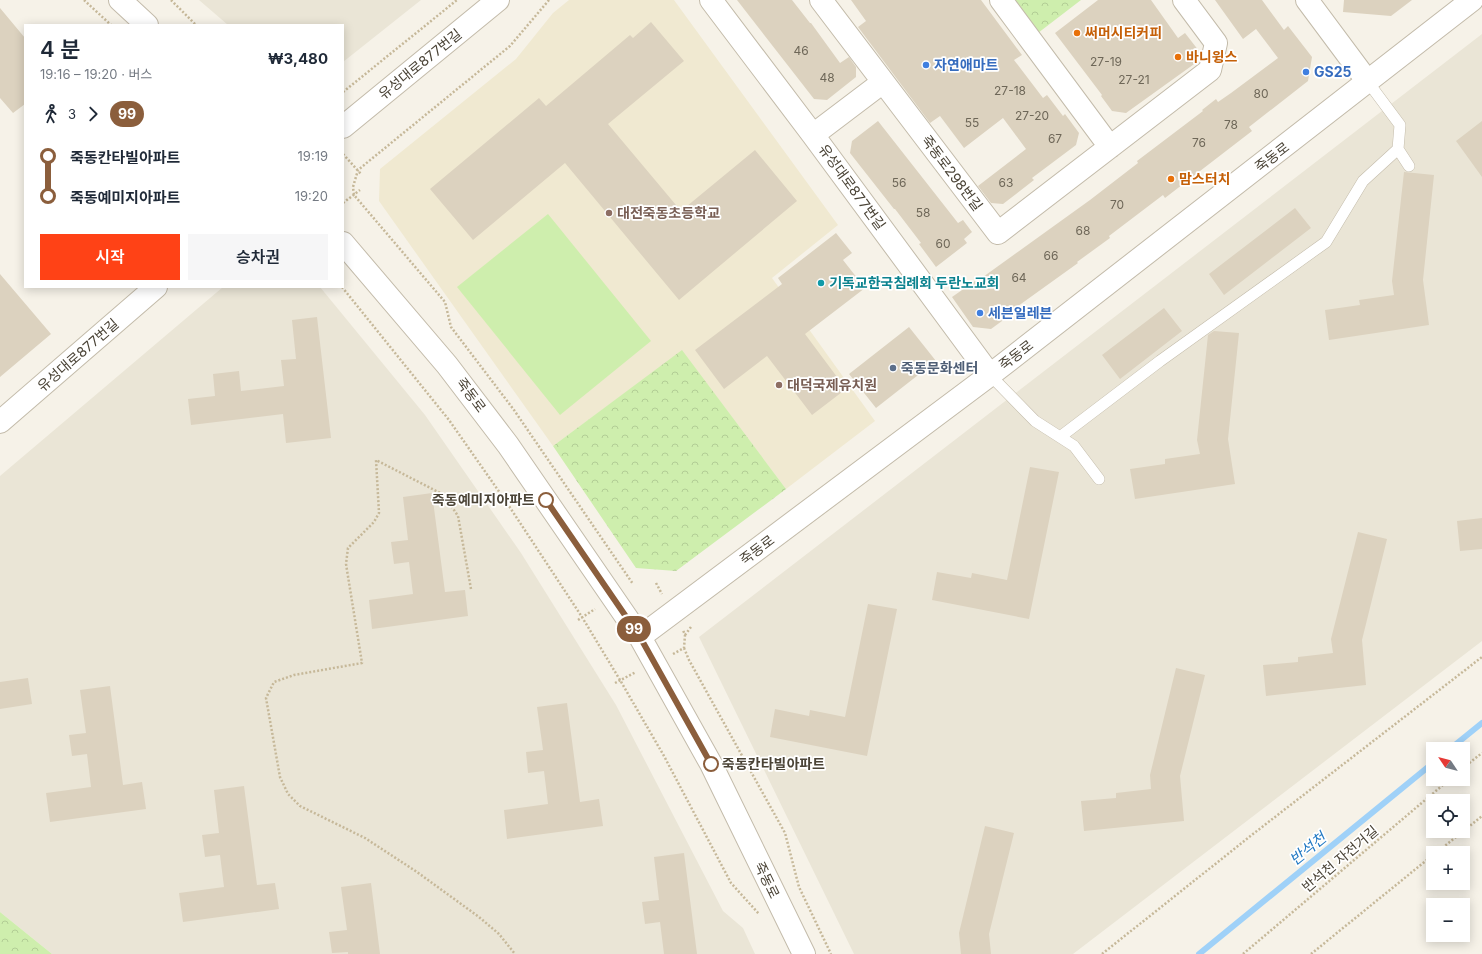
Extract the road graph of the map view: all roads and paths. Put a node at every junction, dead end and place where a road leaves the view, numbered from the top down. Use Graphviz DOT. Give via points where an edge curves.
graph roads {
  1 [pos="84,0"];
  2 [pos="120,0"];
  3 [pos="171,0"];
  4 [pos="457,0"];
  5 [pos="498,0"];
  6 [pos="549,0"];
  7 [pos="711,0"];
  8 [pos="821,0"];
  9 [pos="1001,0"];
  10 [pos="1184,0"];
  11 [pos="1307,0"];
  12 [pos="1472,0"];
  13 [pos="110,24"];
  14 [pos="146,24"];
  15 [pos="195,24"];
  16 [pos="883,82"];
  17 [pos="1368,82"];
  18 [pos="344,91"];
  19 [pos="344,126"];
  20 [pos="813,134"];
  21 [pos="1110,146"];
  22 [pos="1398,149"];
  23 [pos="344,155"];
  24 [pos="1409,166"];
  25 [pos="358,170"];
  26 [pos="361,174"];
  27 [pos="360,190"];
  28 [pos="354,195"];
  29 [pos="344,202"];
  30 [pos="344,244"];
  31 [pos="155,288"];
  32 [pos="343,288"];
  33 [pos="990,375"];
  34 [pos="0,422"];
  35 [pos="1060,437"];
  36 [pos="1099,479"];
  37 [pos="633,584"];
  38 [pos="471,589"];
  39 [pos="640,637"];
  40 [pos="684,648"];
  41 [pos="1482,657"];
  42 [pos="1482,752"];
  43 [pos="1470,762"];
  44 [pos="1442,786"];
  45 [pos="1482,816"];
  46 [pos="1445,846"];
  47 [pos="1426,861"];
  48 [pos="761,919"];
  49 [pos="515,954"];
  50 [pos="804,954"];
  51 [pos="831,954"];
  52 [pos="1102,954"];
  53 [pos="1243,954"];
  54 [pos="1311,954"];
  1 -- 13 [label="path"];
  2 -- 14 [label="street"];
  3 -- 15 [label="path"];
  4 -- 18 [label="path"];
  5 -- 19 [label="street, 유성대로877번길"];
  6 -- 25 [label="path" via="510,46"];
  7 -- 20 [label="street, 유성대로877번길"];
  8 -- 16 [label="street, 죽동로298번길"];
  9 -- 21 [label="street"];
  10 -- 21 [label="street, 죽동로298번길" via="1216,43 1210,70"];
  11 -- 17 [label="street"];
  12 -- 17 [label="street, 죽동로"];
  16 -- 20 [label="street"];
  16 -- 21 [label="street, 죽동로298번길" via="998,233"];
  17 -- 22 [label="lane" via="1400,125"];
  17 -- 33 [label="street, 죽동로"];
  20 -- 33 [label="street, 유성대로877번길"];
  22 -- 24 [label="lane"];
  22 -- 35 [label="lane" via="1363,181 1326,242 1160,361"];
  23 -- 25 [label="path"];
  25 -- 26 [label="path"];
  25 -- 28 [label="path" via="353,187"];
  27 -- 28 [label="path"];
  28 -- 29 [label="path"];
  28 -- 37 [label="path" via="445,302 451,326 514,410"];
  30 -- 39 [label="street, 죽동로" via="448,365 508,445"];
  31 -- 34 [label="street, 유성대로877번길"];
  32 -- 48 [label="path" via="449,420 507,503 620,680 664,756 731,883"];
  33 -- 35 [label="lane" via="1036,421"];
  33 -- 39 [label="street, 죽동로"];
  35 -- 36 [label="lane" via="1074,446"];
  38 -- 49 [label="path" via="458,516 444,495 376,460 379,513 374,522 348,548 346,564 362,663 294,675 274,682 266,698 280,777 288,794 300,806 365,838 417,872 479,917 499,934"];
  39 -- 50 [label="street, 죽동로" via="711,764"];
  40 -- 51 [label="path" via="785,833 800,887"];
  41 -- 52 [label="path"];
  42 -- 43 [label="path"];
  44 -- 53 [label="path, 반석천 자전거길"];
  45 -- 46 [label="path"];
  47 -- 54 [label="path"];
}
